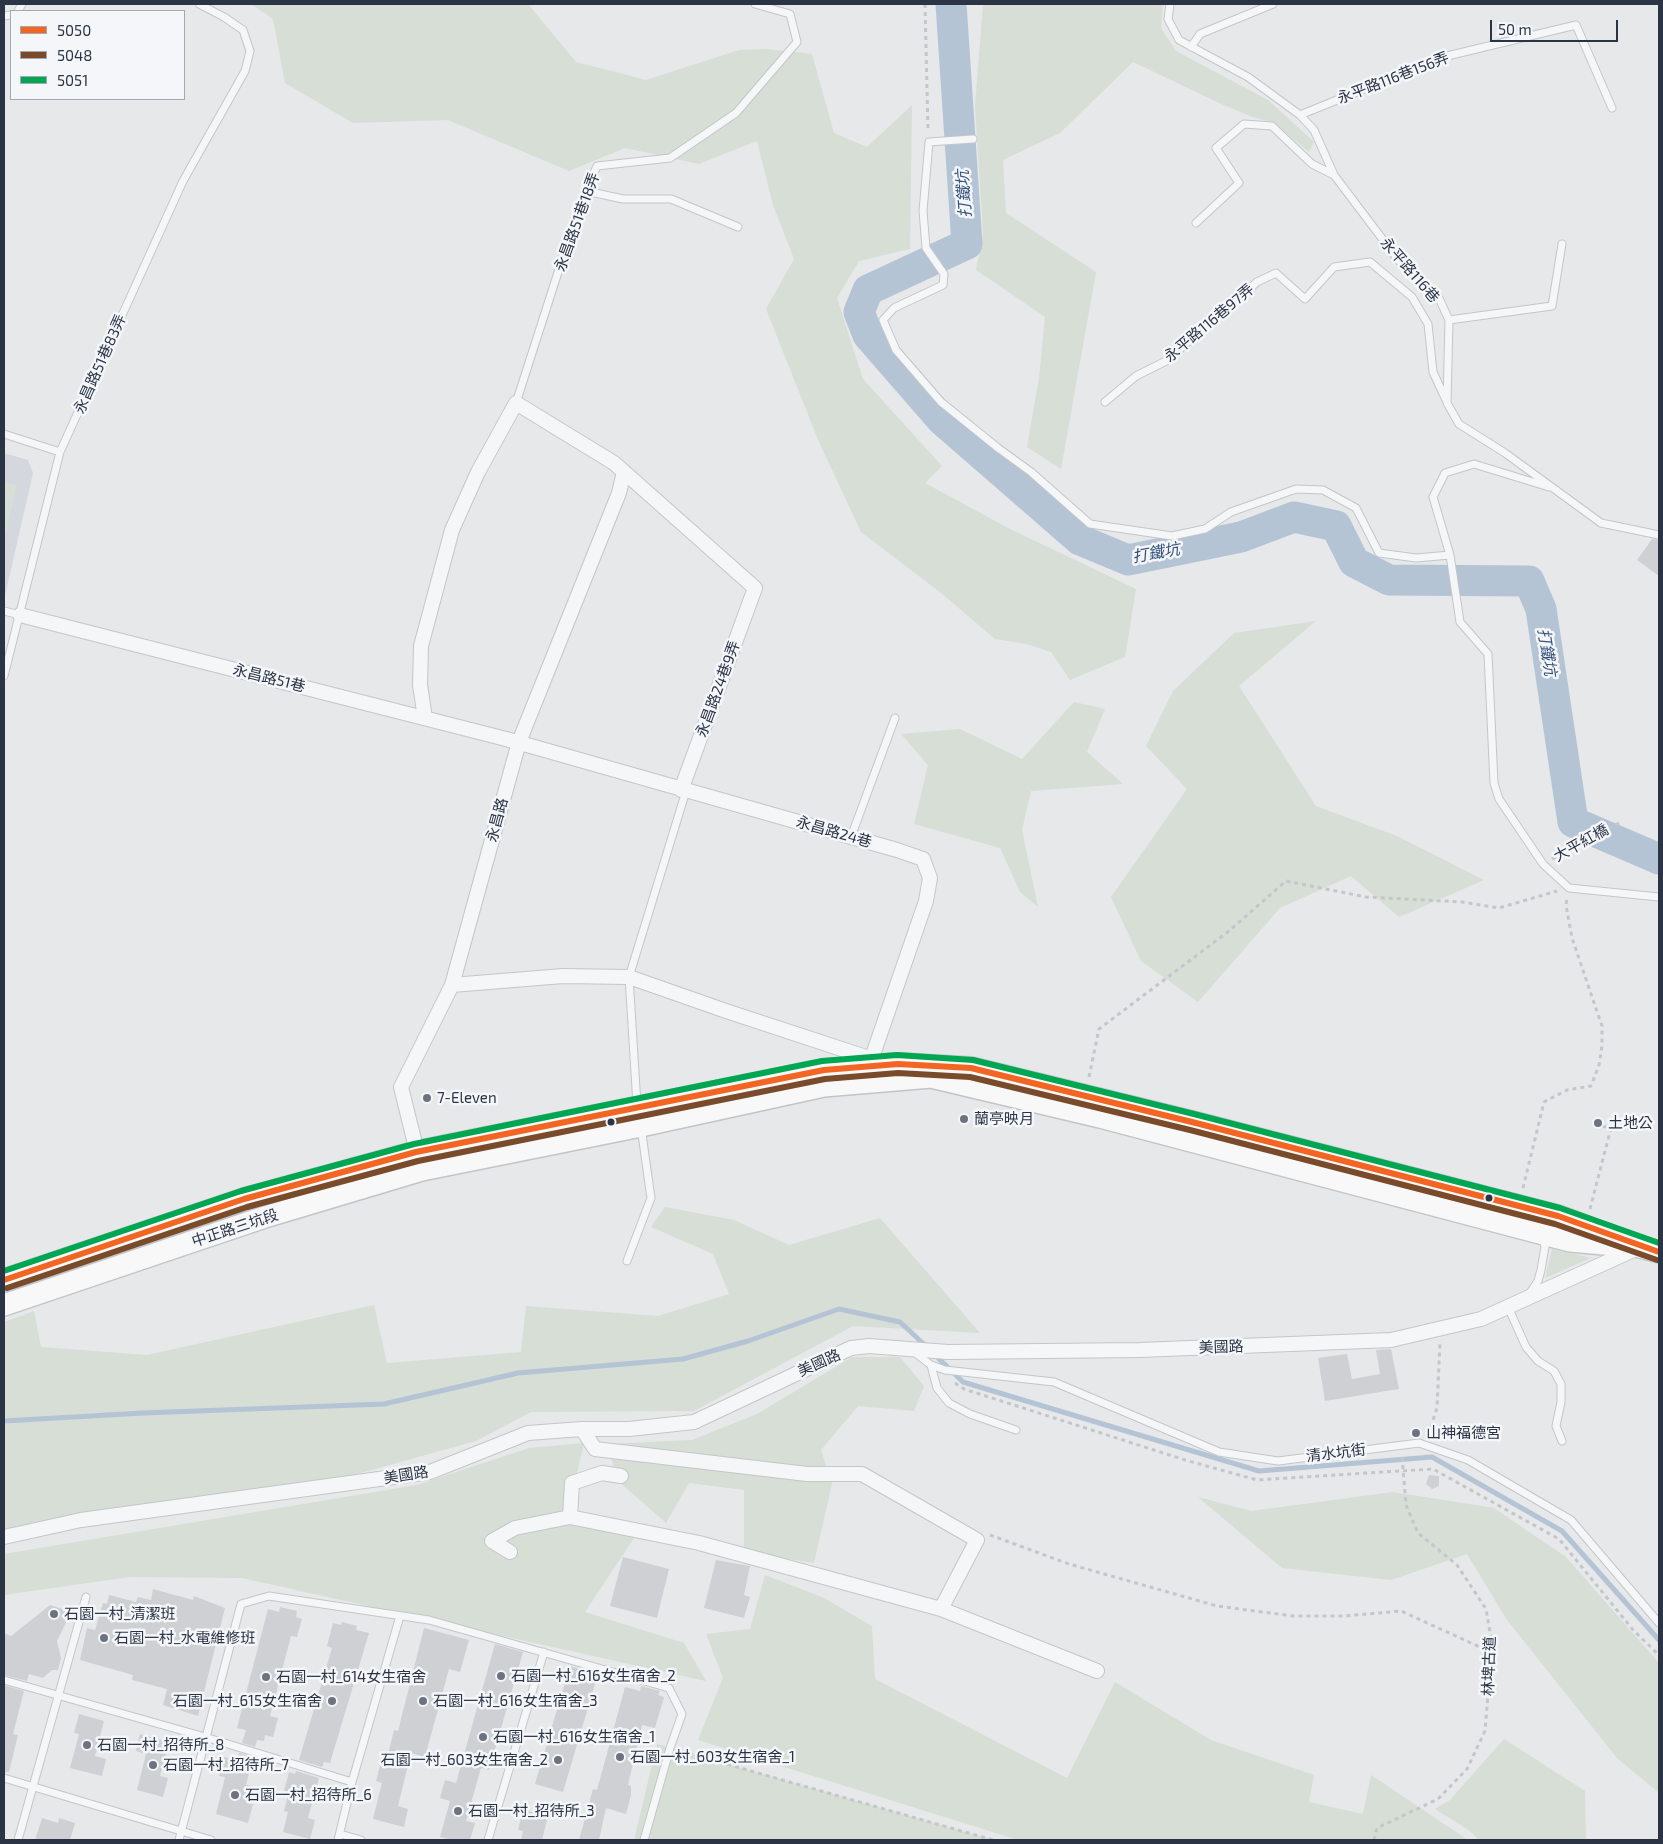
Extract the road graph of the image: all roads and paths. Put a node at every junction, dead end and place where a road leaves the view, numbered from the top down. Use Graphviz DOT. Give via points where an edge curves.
graph roads {
  1 [pos="199,4"];
  2 [pos="755,4"];
  3 [pos="925,4"];
  4 [pos="1170,4"];
  5 [pos="1273,4"];
  6 [pos="1191,47"];
  7 [pos="1612,108"];
  8 [pos="1300,115"];
  9 [pos="973,139"];
  10 [pos="929,142"];
  11 [pos="1334,175"];
  12 [pos="586,191"];
  13 [pos="1196,223"];
  14 [pos="738,227"];
  15 [pos="1562,244"];
  16 [pos="1449,320"];
  17 [pos="1106,402"];
  18 [pos="516,403"];
  19 [pos="1447,403"];
  20 [pos="4,434"];
  21 [pos="60,452"];
  22 [pos="624,472"];
  23 [pos="1554,489"];
  24 [pos="1659,535"];
  25 [pos="1450,555"];
  26 [pos="4,612"];
  27 [pos="20,615"];
  28 [pos="4,676"];
  29 [pos="425,718"];
  30 [pos="895,718"];
  31 [pos="519,742"];
  32 [pos="683,790"];
  33 [pos="1619,823"];
  34 [pos="851,837"];
  35 [pos="1543,864"];
  36 [pos="1569,888"];
  37 [pos="1659,897"];
  38 [pos="629,977"];
  39 [pos="452,986"];
  40 [pos="868,1069"];
  41 [pos="1085,1096"];
  42 [pos="639,1116"];
  43 [pos="1601,1126"];
  44 [pos="419,1161"];
  45 [pos="1518,1206"];
  46 [pos="1586,1226"];
  47 [pos="1540,1234"];
  48 [pos="1650,1250"];
  49 [pos="627,1261"];
  50 [pos="4,1280"];
  51 [pos="1522,1300"];
  52 [pos="4,1305"];
  53 [pos="1508,1307"];
  54 [pos="1440,1329"];
  55 [pos="917,1350"];
  56 [pos="931,1365"];
  57 [pos="944,1370"];
  58 [pos="582,1429"];
  59 [pos="1016,1430"];
  60 [pos="1562,1441"];
  61 [pos="1425,1444"];
  62 [pos="1402,1453"];
  63 [pos="1404,1469"];
  64 [pos="621,1476"];
  65 [pos="570,1517"];
  66 [pos="4,1537"];
  67 [pos="978,1540"];
  68 [pos="510,1552"];
  69 [pos="86,1597"];
  70 [pos="941,1608"];
  71 [pos="400,1616"];
  72 [pos="1659,1624"];
  73 [pos="1482,1648"];
  74 [pos="544,1652"];
  75 [pos="1659,1655"];
  76 [pos="1097,1671"];
  77 [pos="4,1680"];
  78 [pos="58,1694"];
  79 [pos="206,1736"];
  80 [pos="670,1748"];
  81 [pos="4,1778"];
  82 [pos="352,1782"];
  83 [pos="33,1786"];
  84 [pos="182,1832"];
  85 [pos="339,1837"];
  86 [pos="18,1840"];
  87 [pos="179,1840"];
  88 [pos="211,1840"];
  89 [pos="361,1840"];
  90 [pos="488,1840"];
  91 [pos="644,1840"];
  92 [pos="993,1840"];
  93 [pos="1374,1840"];
  1 -- 21 [label="lane, 永昌路51巷83弄" via="243,30 250,51 245,71 183,181"];
  2 -- 12 [label="lane, 永昌路51巷18弄" via="790,14 797,42 736,112 670,158 597,166"];
  3 -- 10 [label="path"];
  4 -- 6 [label="lane, 永平路116巷" via="1168,19 1179,40"];
  5 -- 6 [label="lane" via="1200,34"];
  6 -- 8 [label="lane, 永平路116巷" via="1248,78"];
  7 -- 8 [label="lane, 永平路116巷156弄" via="1576,26 1443,57"];
  8 -- 11 [label="lane, 永平路116巷" via="1314,130"];
  9 -- 10 [label="lane"];
  10 -- 25 [label="lane" via="923,211 926,248 944,274 943,285 894,308 883,320 896,350 941,402 1031,472 1090,524 1172,536 1205,530 1231,512 1296,489 1323,490 1356,508 1379,553 1416,558"];
  11 -- 13 [label="lane" via="1312,164 1272,126 1244,124 1216,148 1239,183"];
  11 -- 16 [label="lane, 永平路116巷" via="1399,261 1438,296"];
  12 -- 14 [label="lane" via="624,199 671,199"];
  12 -- 18 [label="lane, 永昌路51巷18弄"];
  15 -- 16 [label="lane" via="1552,306"];
  16 -- 19 [label="lane, 永平路116巷"];
  17 -- 19 [label="lane, 永平路116巷97弄" via="1136,376 1166,361 1257,282 1276,273 1304,299 1334,267 1370,262 1412,297 1428,324 1433,372"];
  18 -- 22 [label="street"];
  18 -- 29 [label="street" via="478,472 452,530 421,646 420,686"];
  19 -- 23 [label="lane" via="1459,424"];
  20 -- 21 [label="lane"];
  21 -- 27 [label="lane, 永昌路51巷83弄"];
  22 -- 31 [label="street, 永昌路" via="619,493"];
  22 -- 32 [label="street, 永昌路24巷9弄" via="755,588"];
  23 -- 24 [label="lane" via="1601,523"];
  23 -- 25 [label="lane" via="1474,464 1445,473 1433,497"];
  25 -- 35 [label="lane" via="1460,622 1488,654 1494,783 1498,798"];
  26 -- 27 [label="lane"];
  27 -- 28 [label="lane, 永昌路51巷83弄"];
  27 -- 29 [label="street, 永昌路51巷"];
  29 -- 31 [label="street, 永昌路51巷"];
  30 -- 34 [label="lane"];
  31 -- 32 [label="street, 永昌路24巷"];
  31 -- 39 [label="street, 永昌路"];
  32 -- 34 [label="street, 永昌路24巷"];
  32 -- 38 [label="lane"];
  33 -- 35 [label="path, 大平紅橋"];
  34 -- 40 [label="street, 永昌路24巷" via="923,860 930,878 926,901"];
  35 -- 36 [label="lane"];
  36 -- 37 [label="lane"];
  36 -- 41 [label="path" via="1499,908 1462,902 1366,898 1286,881 1229,931 1099,1029"];
  36 -- 45 [label="path" via="1566,905 1572,938 1602,1026 1599,1065 1591,1086 1567,1090 1544,1102"];
  38 -- 39 [label="street" via="563,976"];
  38 -- 40 [label="street" via="726,1011"];
  38 -- 42 [label="lane"];
  39 -- 44 [label="street, 永昌路" via="401,1087"];
  40 -- 41 [label="main road, 中正路三坑段" via="898,1064 971,1068"];
  40 -- 42 [label="main road, 中正路三坑段" via="824,1070"];
  40 -- 47 [label="main road, 中正路三坑段" via="931,1077 1100,1117"];
  41 -- 45 [label="main road, 中正路三坑段"];
  42 -- 44 [label="main road, 中正路三坑段"];
  42 -- 49 [label="lane" via="650,1198"];
  43 -- 46 [label="path" via="1611,1128"];
  44 -- 50 [label="main road, 中正路三坑段" via="244,1199"];
  44 -- 52 [label="main road, 中正路三坑段" via="274,1214"];
  45 -- 46 [label="main road, 中正路三坑段"];
  46 -- 48 [label="main road, 中正路三坑段"];
  47 -- 48 [label="main road, 中正路三坑段" via="1570,1242"];
  47 -- 51 [label="lane" via="1546,1247 1538,1281"];
  48 -- 51 [label="street, 美國路"];
  51 -- 53 [label="street, 美國路"];
  53 -- 54 [label="street, 美國路" via="1481,1319"];
  53 -- 60 [label="lane" via="1526,1347 1538,1361 1554,1371 1561,1384 1556,1426"];
  54 -- 55 [label="street, 美國路" via="1391,1340 1140,1350"];
  54 -- 61 [label="path" via="1437,1408"];
  55 -- 56 [label="lane"];
  55 -- 58 [label="street, 美國路" via="870,1346 851,1348 694,1422 629,1429"];
  56 -- 57 [label="lane"];
  56 -- 59 [label="lane" via="938,1388 949,1402 970,1414"];
  57 -- 61 [label="lane, 清水坑街" via="1054,1382 1219,1452 1278,1461"];
  57 -- 63 [label="path" via="964,1389 1257,1480"];
  58 -- 66 [label="street, 美國路" via="528,1433 430,1472 81,1520"];
  58 -- 67 [label="street" via="595,1449 807,1474 862,1474"];
  61 -- 72 [label="lane, 清水坑街" via="1468,1460 1571,1520"];
  62 -- 63 [label="path, 林埤古道"];
  63 -- 75 [label="path" via="1433,1469 1559,1539 1634,1631"];
  63 -- 93 [label="path, 林埤古道" via="1406,1505 1418,1533 1457,1565 1486,1609 1492,1653 1485,1731 1467,1769 1438,1798 1377,1828"];
  64 -- 65 [label="street" via="602,1473 572,1484"];
  65 -- 68 [label="street" via="515,1528 492,1542"];
  65 -- 70 [label="street" via="699,1543"];
  67 -- 70 [label="street"];
  67 -- 73 [label="path" via="982,1532 1069,1564 1217,1606 1292,1616 1401,1611"];
  69 -- 78 [label="lane"];
  70 -- 76 [label="street"];
  71 -- 74 [label="lane" via="429,1620"];
  71 -- 79 [label="lane" via="269,1596 241,1604"];
  71 -- 82 [label="lane"];
  74 -- 80 [label="lane" via="669,1688 682,1714"];
  74 -- 90 [label="lane"];
  77 -- 78 [label="lane"];
  78 -- 79 [label="lane"];
  78 -- 83 [label="lane"];
  79 -- 82 [label="lane"];
  79 -- 84 [label="lane"];
  80 -- 91 [label="lane"];
  80 -- 92 [label="path"];
  81 -- 83 [label="lane"];
  82 -- 85 [label="lane"];
  83 -- 84 [label="lane"];
  83 -- 86 [label="lane"];
  84 -- 87 [label="lane"];
  84 -- 88 [label="lane"];
  85 -- 89 [label="lane"];
}
